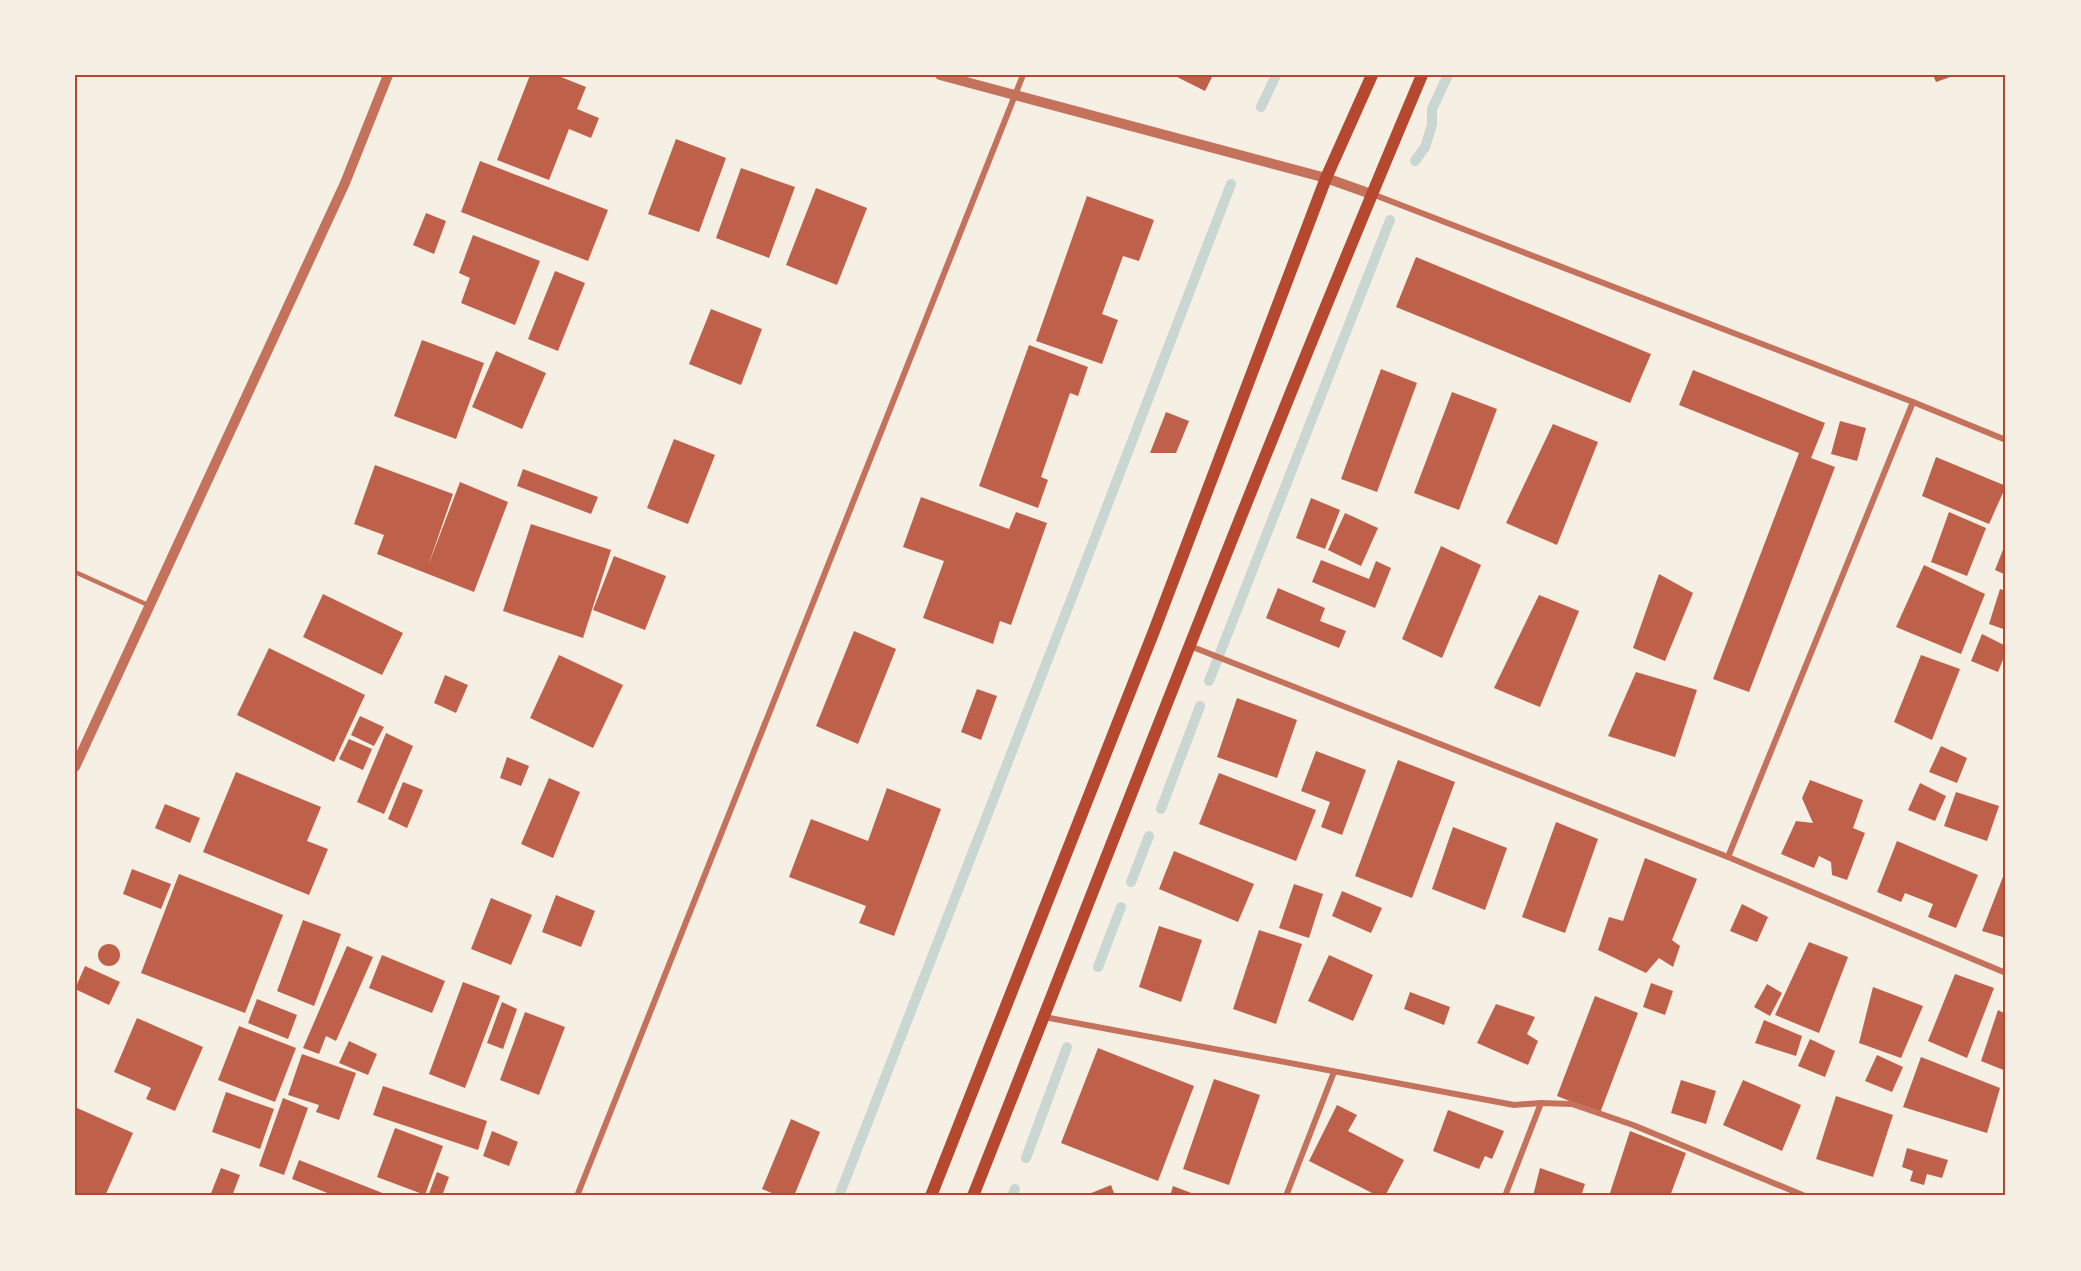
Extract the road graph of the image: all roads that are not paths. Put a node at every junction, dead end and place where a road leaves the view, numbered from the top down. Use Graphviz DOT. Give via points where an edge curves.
graph roads {
  1 [pos="388,75"];
  2 [pos="940,75"];
  3 [pos="1023,75"];
  4 [pos="1372,75"];
  5 [pos="1422,75"];
  6 [pos="1016,94"];
  7 [pos="1326,178"];
  8 [pos="1371,194"];
  9 [pos="1913,402"];
  10 [pos="2006,440"];
  11 [pos="75,572"];
  12 [pos="148,605"];
  13 [pos="1189,645"];
  14 [pos="75,767"];
  15 [pos="1728,857"];
  16 [pos="2006,973"];
  17 [pos="1044,1017"];
  18 [pos="1334,1072"];
  19 [pos="1541,1103"];
  20 [pos="577,1196"];
  21 [pos="931,1196"];
  22 [pos="973,1196"];
  23 [pos="1286,1196"];
  24 [pos="1505,1196"];
  25 [pos="1805,1196"];
  1 -- 12 [label="street" via="345,183"];
  2 -- 6 [label="street"];
  3 -- 6 [label="street"];
  4 -- 7 [label="main road"];
  5 -- 8 [label="main road"];
  6 -- 7 [label="street"];
  6 -- 20 [label="street"];
  7 -- 8 [label="street"];
  7 -- 21 [label="main road" via="1158,620"];
  8 -- 9 [label="street"];
  8 -- 13 [label="main road"];
  9 -- 10 [label="street"];
  9 -- 15 [label="street"];
  11 -- 12 [label="lane"];
  12 -- 14 [label="street"];
  13 -- 15 [label="street"];
  13 -- 17 [label="main road"];
  15 -- 16 [label="street"];
  17 -- 18 [label="street"];
  17 -- 22 [label="main road"];
  18 -- 19 [label="street" via="1514,1105"];
  18 -- 23 [label="street"];
  19 -- 24 [label="street"];
  19 -- 25 [label="street" via="1572,1104"];
}
